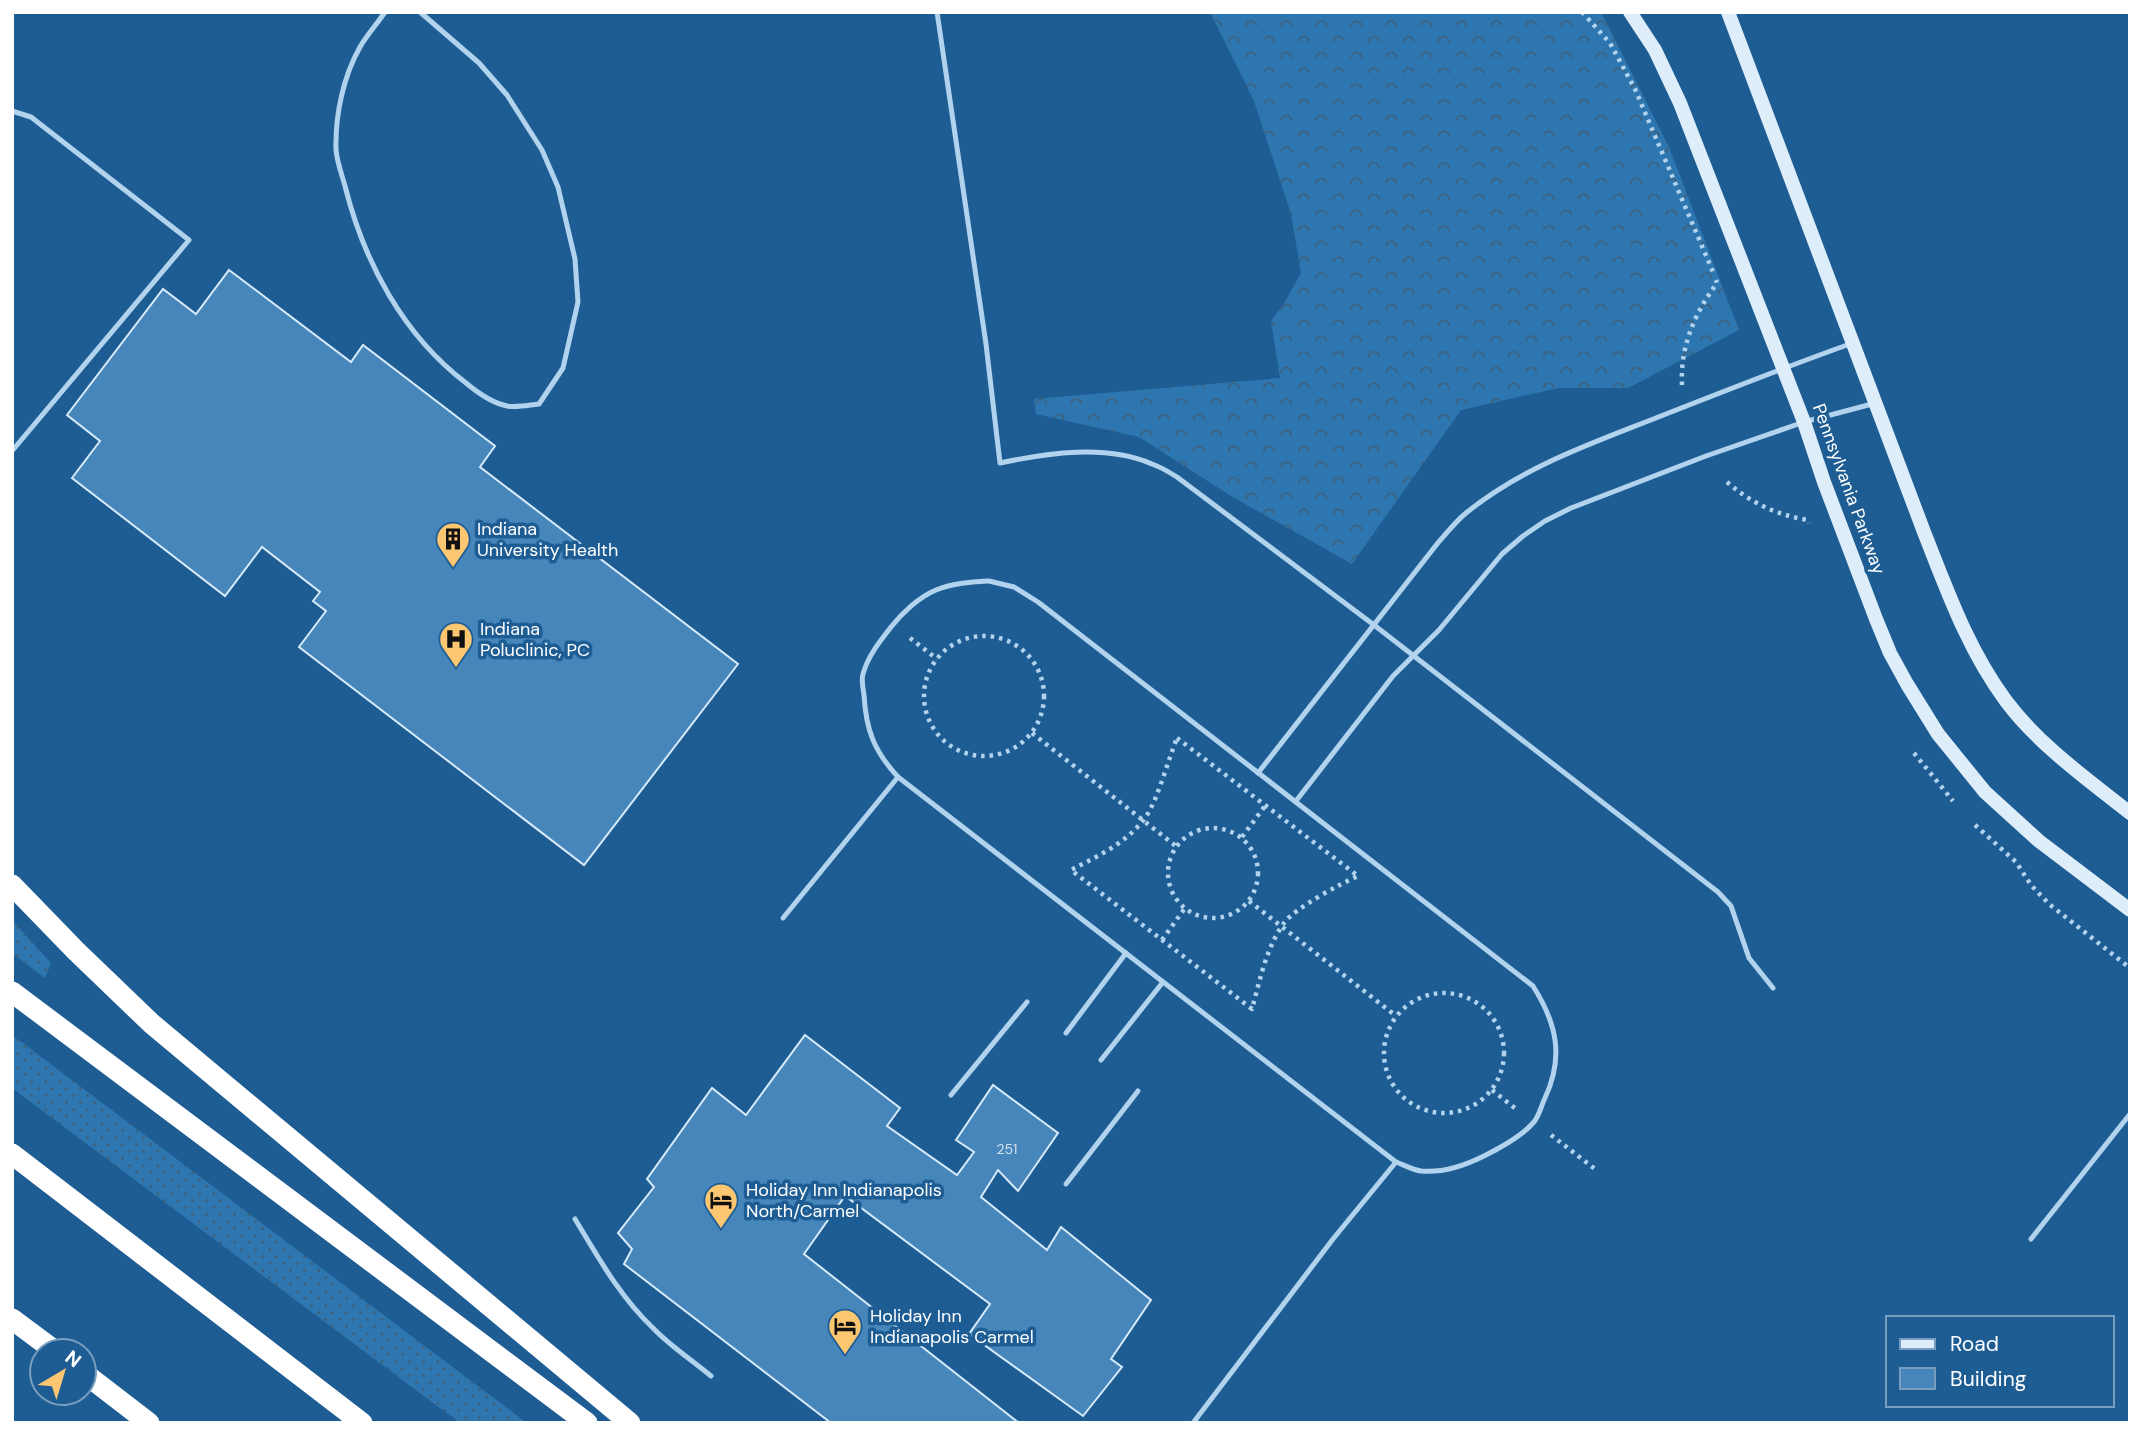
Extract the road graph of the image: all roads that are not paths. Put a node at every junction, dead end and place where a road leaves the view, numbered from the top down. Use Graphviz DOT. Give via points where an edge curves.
graph roads {
  1 [pos="385,12"];
  2 [pos="420,12"];
  3 [pos="937,12"];
  4 [pos="1630,12"];
  5 [pos="1728,12"];
  6 [pos="12,111"];
  7 [pos="1853,343"];
  8 [pos="1782,368"];
  9 [pos="1875,403"];
  10 [pos="1804,422"];
  11 [pos="12,451"];
  12 [pos="1374,625"];
  13 [pos="1413,656"];
  14 [pos="1258,773"];
  15 [pos="898,777"];
  16 [pos="1296,802"];
  17 [pos="2130,813"];
  18 [pos="12,885"];
  19 [pos="2130,910"];
  20 [pos="783,918"];
  21 [pos="1126,953"];
  22 [pos="1163,982"];
  23 [pos="1773,988"];
  24 [pos="12,992"];
  25 [pos="1027,1002"];
  26 [pos="1066,1033"];
  27 [pos="1101,1060"];
  28 [pos="1138,1091"];
  29 [pos="951,1095"];
  30 [pos="2130,1114"];
  31 [pos="12,1154"];
  32 [pos="1396,1162"];
  33 [pos="1066,1184"];
  34 [pos="575,1219"];
  35 [pos="2031,1239"];
  36 [pos="12,1319"];
  37 [pos="36,1337"];
  38 [pos="711,1376"];
  39 [pos="98,1384"];
  40 [pos="149,1423"];
  41 [pos="362,1423"];
  42 [pos="587,1423"];
  43 [pos="630,1423"];
  44 [pos="1193,1423"];
  1 -- 2 [label="lane" via="349,69 337,121 336,153 357,229 392,302 449,370 489,400 509,407 539,404 564,368 578,302 575,259 558,187 542,150 507,95 480,63"];
  3 -- 12 [label="lane" via="1000,463 1096,451 1151,463 1177,477"];
  4 -- 8 [label="main road, Pennsylvania Parkway" via="1655,50 1680,103"];
  5 -- 7 [label="main road"];
  6 -- 11 [label="lane" via="31,117 188,240"];
  7 -- 8 [label="lane"];
  7 -- 9 [label="main road"];
  8 -- 10 [label="main road, Pennsylvania Parkway"];
  8 -- 12 [label="lane" via="1532,469 1465,515"];
  9 -- 10 [label="lane"];
  9 -- 17 [label="main road" via="1956,615 1984,667 2034,733"];
  10 -- 13 [label="lane" via="1545,521 1502,554"];
  10 -- 19 [label="main road, Pennsylvania Parkway" via="1890,653 1924,713 1963,767 2007,813"];
  12 -- 13 [label="lane"];
  12 -- 14 [label="lane"];
  13 -- 16 [label="lane"];
  13 -- 23 [label="lane" via="1718,892 1731,906 1749,958"];
  14 -- 15 [label="lane" via="1038,603 1014,587 989,581 934,590 893,624 862,676 872,741"];
  14 -- 16 [label="lane"];
  15 -- 20 [label="lane"];
  15 -- 21 [label="lane"];
  16 -- 32 [label="lane" via="1533,986 1553,1031 1557,1054 1553,1079 1534,1122 1523,1132 1469,1164 1420,1171"];
  18 -- 43 [label="highway" via="152,1024"];
  21 -- 22 [label="lane"];
  21 -- 26 [label="lane"];
  22 -- 27 [label="lane"];
  22 -- 32 [label="lane"];
  24 -- 42 [label="highway"];
  25 -- 29 [label="lane"];
  28 -- 33 [label="lane"];
  30 -- 35 [label="lane"];
  31 -- 41 [label="highway"];
  32 -- 44 [label="lane"];
  34 -- 38 [label="lane" via="616,1287 653,1329"];
  36 -- 37 [label="highway"];
  39 -- 40 [label="highway"];
}
